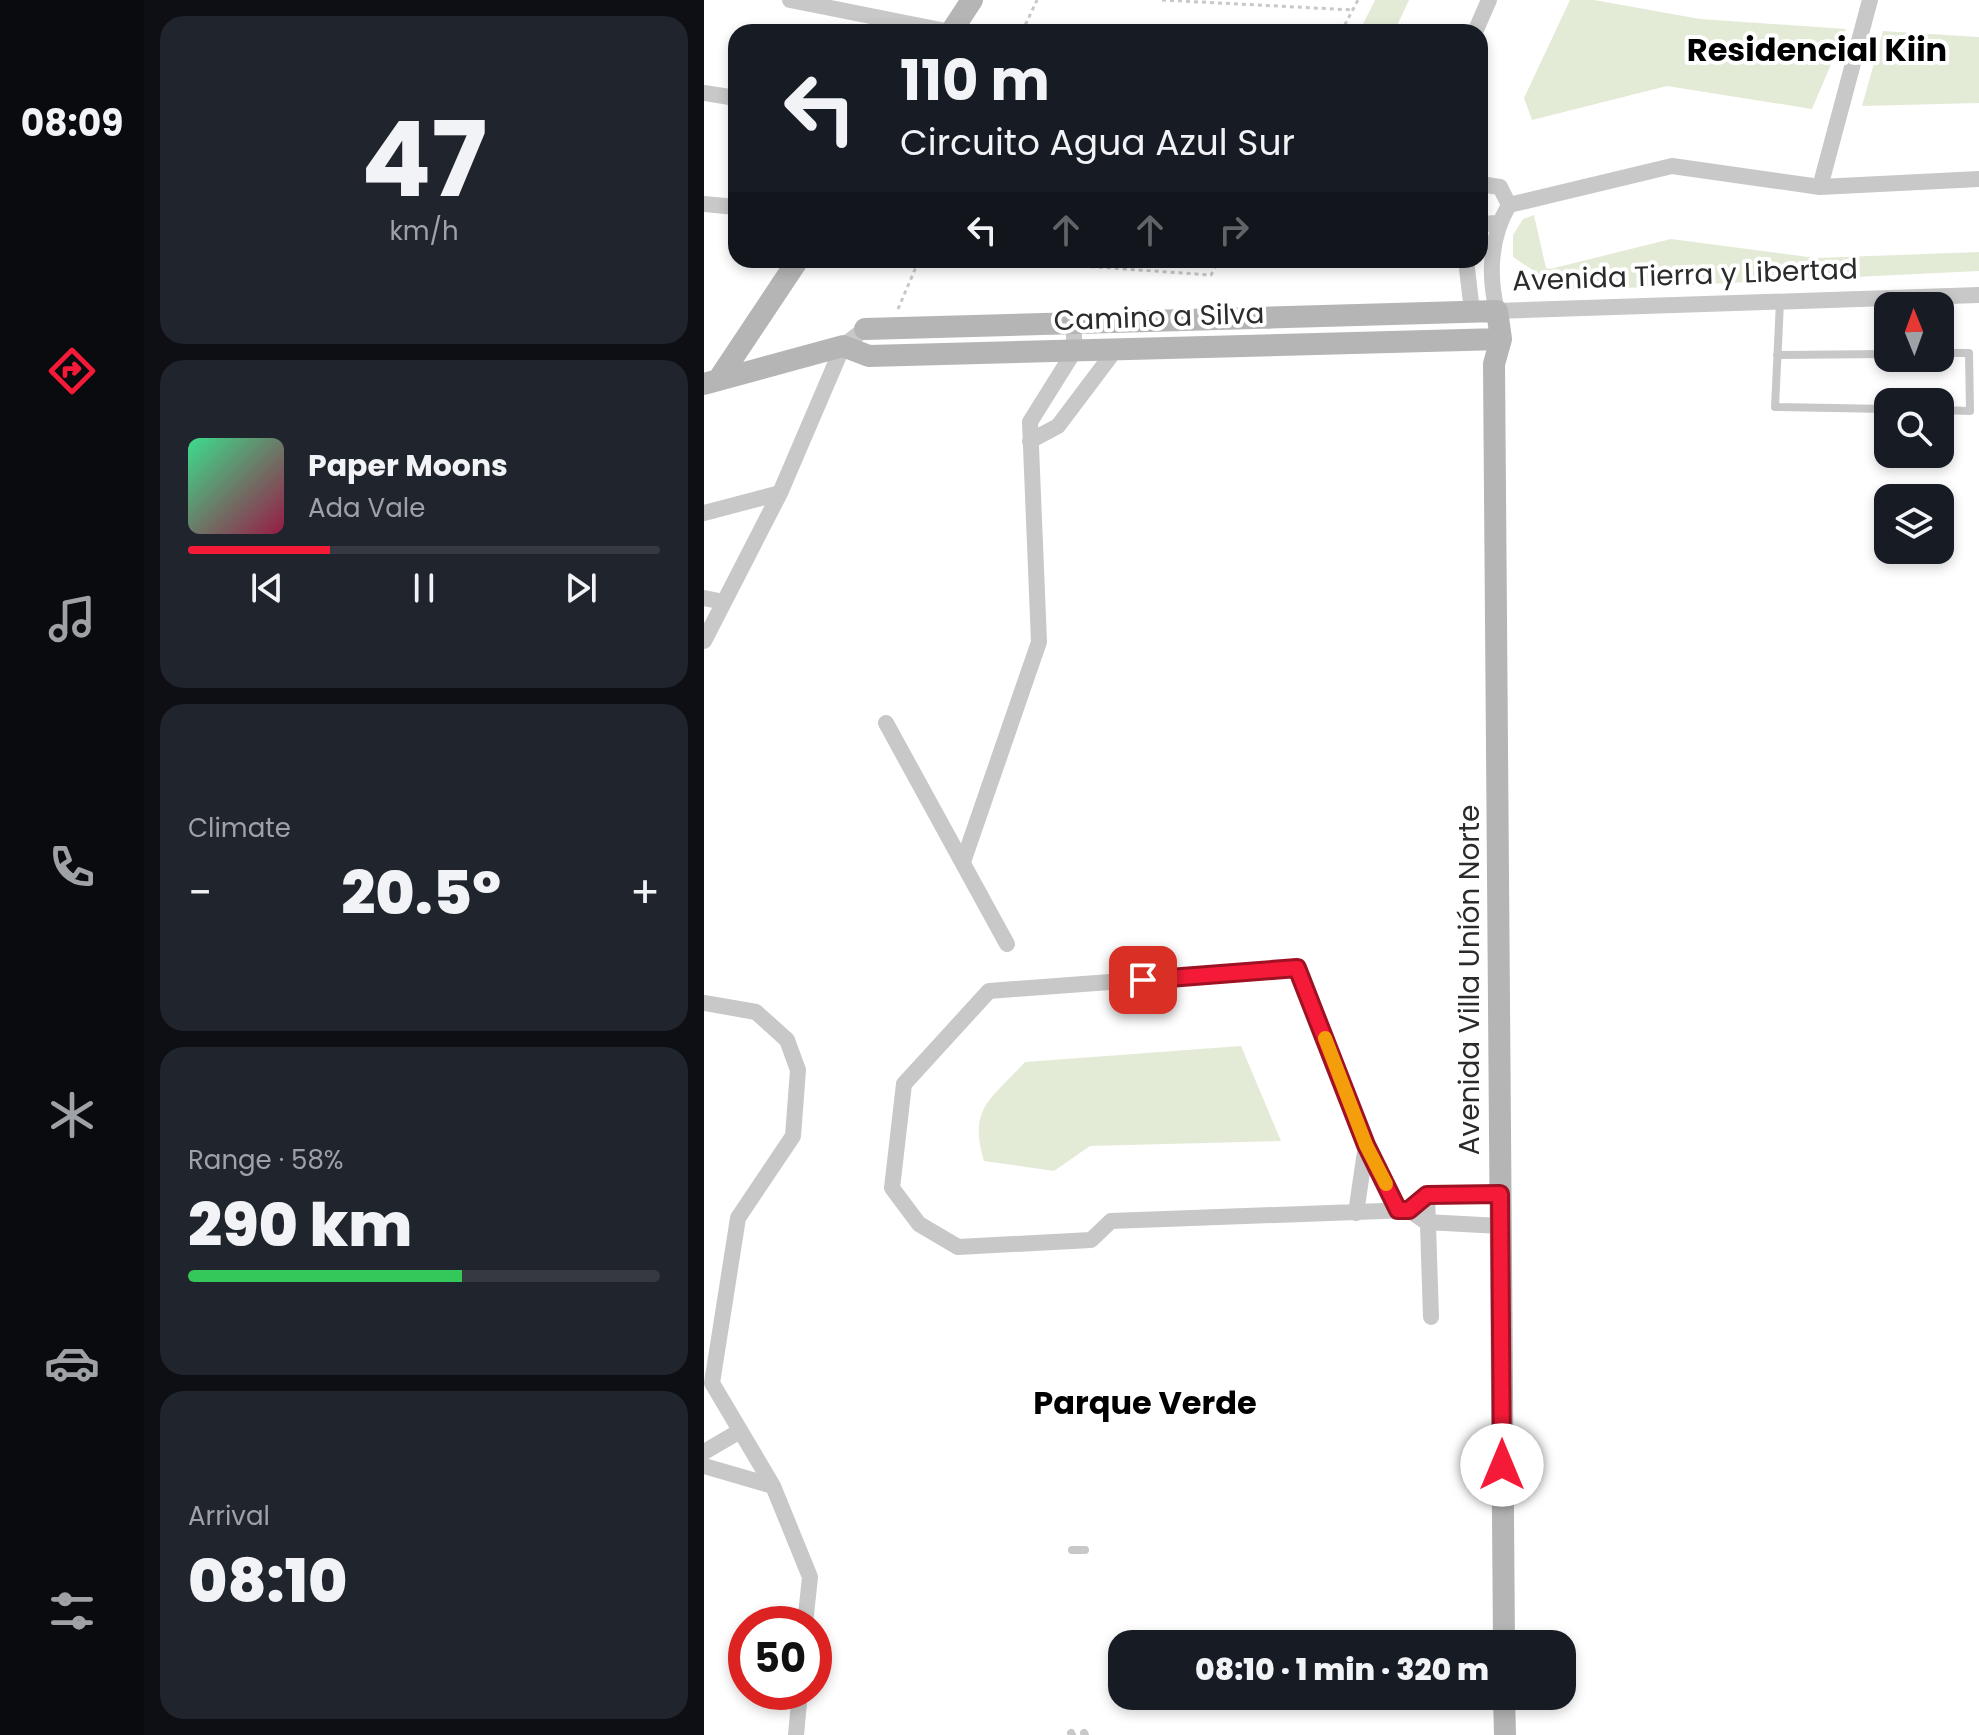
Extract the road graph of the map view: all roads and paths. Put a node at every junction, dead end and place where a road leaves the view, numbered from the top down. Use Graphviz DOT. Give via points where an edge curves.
graph roads {
  1 [pos="790,0"];
  2 [pos="972,0"];
  3 [pos="1037,0"];
  4 [pos="1162,0"];
  5 [pos="1358,0"];
  6 [pos="1489,0"];
  7 [pos="1870,0"];
  8 [pos="1353,10"];
  9 [pos="911,24"];
  10 [pos="956,24"];
  11 [pos="1026,24"];
  12 [pos="1345,24"];
  13 [pos="1478,24"];
  14 [pos="704,93"];
  15 [pos="728,97"];
  16 [pos="1979,179"];
  17 [pos="1488,185"];
  18 [pos="1820,187"];
  19 [pos="704,204"];
  20 [pos="1509,205"];
  21 [pos="728,206"];
  22 [pos="1498,223"];
  23 [pos="1488,224"];
  24 [pos="792,268"];
  25 [pos="916,268"];
  26 [pos="1110,268"];
  27 [pos="1215,268"];
  28 [pos="1467,268"];
  29 [pos="1979,295"];
  30 [pos="1780,302"];
  31 [pos="1472,311"];
  32 [pos="1497,311"];
  33 [pos="1300,316"];
  34 [pos="1159,320"];
  35 [pos="1073,323"];
  36 [pos="890,327"];
  37 [pos="865,329"];
  38 [pos="1501,339"];
  39 [pos="1479,341"];
  40 [pos="1300,343"];
  41 [pos="843,346"];
  42 [pos="1161,347"];
  43 [pos="1116,349"];
  44 [pos="1075,350"];
  45 [pos="1954,353"];
  46 [pos="1874,354"];
  47 [pos="1777,355"];
  48 [pos="1494,364"];
  49 [pos="711,382"];
  50 [pos="1874,409"];
  51 [pos="1954,410"];
  52 [pos="1030,441"];
  53 [pos="780,493"];
  54 [pos="704,513"];
  55 [pos="704,598"];
  56 [pos="724,602"];
  57 [pos="704,641"];
  58 [pos="886,723"];
  59 [pos="963,862"];
  60 [pos="1007,944"];
  61 [pos="704,1003"];
  62 [pos="1366,1145"];
  63 [pos="1500,1194"];
  64 [pos="1427,1195"];
  65 [pos="1404,1210"];
  66 [pos="1356,1213"];
  67 [pos="1426,1222"];
  68 [pos="1500,1226"];
  69 [pos="1431,1317"];
  70 [pos="740,1431"];
  71 [pos="704,1452"];
  72 [pos="704,1466"];
  73 [pos="773,1486"];
  74 [pos="1072,1550"];
  75 [pos="1085,1550"];
  76 [pos="807,1606"];
  77 [pos="1504,1630"];
  78 [pos="798,1710"];
  79 [pos="1504,1710"];
  80 [pos="796,1735"];
  81 [pos="1505,1735"];
  1 -- 9 [label="street"];
  2 -- 10 [label="street"];
  3 -- 11 [label="path"];
  4 -- 8 [label="path"];
  5 -- 8 [label="path"];
  6 -- 13 [label="street"];
  7 -- 18 [label="street"];
  8 -- 12 [label="path"];
  14 -- 15 [label="street"];
  16 -- 18 [label="street"];
  17 -- 20 [label="street" via="1500,187"];
  18 -- 20 [label="street" via="1672,166"];
  19 -- 21 [label="street"];
  20 -- 22 [label="street"];
  22 -- 23 [label="street"];
  22 -- 32 [label="street" via="1492,262"];
  24 -- 49 [label="street"];
  25 -- 36 [label="path"];
  26 -- 27 [label="path" via="1211,275"];
  28 -- 31 [label="street"];
  29 -- 30 [label="street, Avenida Tierra y Libertad"];
  30 -- 32 [label="street, Avenida Tierra y Libertad"];
  30 -- 47 [label="lane"];
  31 -- 32 [label="street, Avenida Tierra y Libertad"];
  31 -- 33 [label="street, Avenida Tierra y Libertad"];
  31 -- 39 [label="street"];
  32 -- 38 [label="street, Avenida Villa Unión Norte"];
  33 -- 34 [label="street, Avenida Tierra y Libertad"];
  33 -- 40 [label="street"];
  34 -- 35 [label="street, Avenida Tierra y Libertad"];
  34 -- 42 [label="street"];
  35 -- 36 [label="street, Avenida Tierra y Libertad"];
  35 -- 44 [label="street"];
  36 -- 37 [label="street, Avenida Tierra y Libertad"];
  37 -- 41 [label="street"];
  38 -- 39 [label="street, Camino a Silva"];
  38 -- 48 [label="street, Avenida Villa Unión Norte"];
  39 -- 40 [label="street, Camino a Silva"];
  39 -- 48 [label="street"];
  40 -- 42 [label="street, Camino a Silva"];
  41 -- 44 [label="street, Camino a Silva" via="869,356"];
  41 -- 49 [label="street"];
  41 -- 53 [label="street"];
  42 -- 43 [label="street, Camino a Silva"];
  43 -- 44 [label="street, Camino a Silva"];
  43 -- 52 [label="street" via="1058,426"];
  44 -- 52 [label="street" via="1030,422"];
  45 -- 51 [label="lane" via="1969,353 1970,411"];
  46 -- 47 [label="lane"];
  47 -- 50 [label="lane" via="1775,407"];
  48 -- 63 [label="street, Avenida Villa Unión Norte"];
  52 -- 59 [label="street" via="1039,642"];
  53 -- 54 [label="street"];
  53 -- 56 [label="street"];
  55 -- 56 [label="street"];
  56 -- 57 [label="street"];
  58 -- 59 [label="street"];
  59 -- 60 [label="street"];
  61 -- 70 [label="street" via="756,1012 787,1040 798,1070 793,1136 738,1218 712,1383"];
  62 -- 65 [label="street"];
  62 -- 66 [label="street"];
  62 -- 66 [label="street" via="1297,968 989,991 904,1084 892,1188 919,1224 958,1247 1091,1240 1111,1221"];
  63 -- 64 [label="street"];
  63 -- 68 [label="street, Avenida Villa Unión Norte"];
  64 -- 65 [label="street"];
  64 -- 67 [label="street"];
  65 -- 66 [label="street"];
  65 -- 67 [label="street"];
  67 -- 68 [label="street"];
  67 -- 69 [label="street"];
  68 -- 77 [label="street, Avenida Villa Unión Norte"];
  70 -- 71 [label="street"];
  70 -- 73 [label="street"];
  72 -- 73 [label="street"];
  73 -- 76 [label="street" via="810,1577"];
  74 -- 75 [label="lane"];
  78 -- 80 [label="street"];
  79 -- 81 [label="street"];
}
